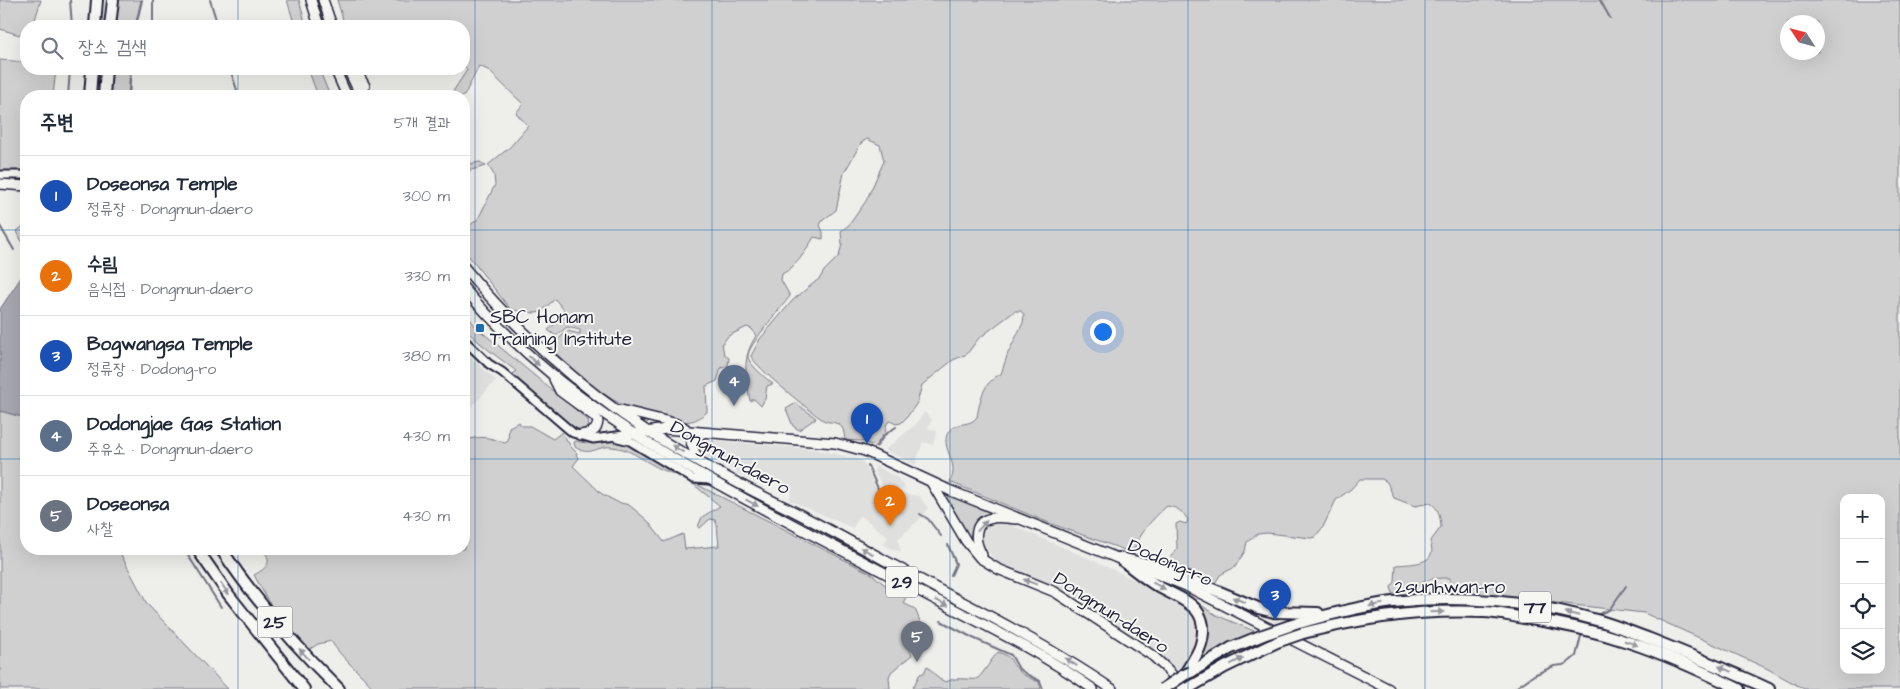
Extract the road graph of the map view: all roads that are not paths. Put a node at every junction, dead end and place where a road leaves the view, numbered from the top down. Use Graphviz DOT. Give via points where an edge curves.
graph roads {
  1 [pos="97,0"];
  2 [pos="113,0"];
  3 [pos="311,0"];
  4 [pos="323,0"];
  5 [pos="95,20"];
  6 [pos="111,20"];
  7 [pos="317,20"];
  8 [pos="330,20"];
  9 [pos="92,75"];
  10 [pos="106,75"];
  11 [pos="338,75"];
  12 [pos="351,75"];
  13 [pos="359,75"];
  14 [pos="365,86"];
  15 [pos="90,90"];
  16 [pos="104,90"];
  17 [pos="343,90"];
  18 [pos="358,90"];
  19 [pos="0,174"];
  20 [pos="20,175"];
  21 [pos="0,184"];
  22 [pos="20,186"];
  23 [pos="470,274"];
  24 [pos="470,295"];
  25 [pos="470,346"];
  26 [pos="553,377"];
  27 [pos="616,409"];
  28 [pos="648,431"];
  29 [pos="689,431"];
  30 [pos="703,433"];
  31 [pos="632,434"];
  32 [pos="582,436"];
  33 [pos="613,436"];
  34 [pos="702,464"];
  35 [pos="709,480"];
  36 [pos="931,482"];
  37 [pos="1022,518"];
  38 [pos="201,555"];
  39 [pos="225,555"];
  40 [pos="1119,558"];
  41 [pos="988,564"];
  42 [pos="1338,613"];
  43 [pos="1188,672"];
  44 [pos="304,689"];
  45 [pos="338,689"];
  46 [pos="1093,689"];
  47 [pos="1112,689"];
  48 [pos="1163,689"];
  49 [pos="1185,689"];
  50 [pos="1388,689"];
  51 [pos="1739,689"];
  52 [pos="1769,689"];
  1 -- 5 [label="highway"];
  2 -- 6 [label="highway"];
  3 -- 7 [label="main road"];
  4 -- 8 [label="main road"];
  9 -- 15 [label="highway"];
  10 -- 16 [label="highway"];
  11 -- 17 [label="main road"];
  12 -- 18 [label="main road"];
  13 -- 14 [label="main road"];
  19 -- 20 [label="street"];
  21 -- 22 [label="main road"];
  23 -- 27 [label="main road, Dongmun-daero / 29" via="525,335"];
  24 -- 26 [label="main road, Dongmun-daero / 29, one-way" via="489,318"];
  25 -- 32 [label="street" via="566,428"];
  26 -- 31 [label="main road, Dongmun-daero / 29"];
  26 -- 32 [label="main road" via="560,391 598,421 593,432"];
  27 -- 28 [label="main road, Dongmun-daero / 29"];
  27 -- 29 [label="main road" via="674,423"];
  28 -- 29 [label="main road, Dongmun-daero"];
  28 -- 31 [label="main road, Dongmun-daero"];
  34 -- 28 [label="main road, Dongmun-daero / 29, one-way"];
  29 -- 30 [label="main road, Dongmun-daero"];
  30 -- 34 [label="main road" via="691,442"];
  30 -- 36 [label="main road, Dongmun-daero" via="835,443 855,448"];
  31 -- 33 [label="street"];
  31 -- 35 [label="main road, Dongmun-daero / 29"];
  32 -- 33 [label="street" via="594,439"];
  33 -- 35 [label="street" via="630,441 693,479"];
  47 -- 34 [label="main road, Dongmun-daero / 29, one-way" via="1002,621"];
  35 -- 46 [label="main road, Dongmun-daero / 29, one-way" via="999,632"];
  36 -- 37 [label="main road, Dodong-ro"];
  36 -- 41 [label="main road, Dongmun-daero" via="969,545"];
  37 -- 40 [label="main road, Dodong-ro"];
  41 -- 37 [label="main road, one-way" via="975,540 976,531 990,518"];
  38 -- 44 [label="highway, 25, one-way" via="229,596"];
  45 -- 39 [label="highway, 25, one-way" via="283,632"];
  42 -- 40 [label="highway, one-way" via="1299,614 1258,608 1160,567"];
  40 -- 43 [label="highway, one-way" via="1196,609 1203,632 1199,651"];
  40 -- 50 [label="main road, Dodong-ro" via="1184,585"];
  49 -- 41 [label="main road, Dongmun-daero, one-way" via="1153,656 1055,592"];
  42 -- 43 [label="highway, 2sunhwan-ro / 77, bridge" via="1263,635"];
  52 -- 42 [label="highway, 2sunhwan-ro / 77, one-way" via="1707,661 1602,621 1565,612 1488,601 1446,600 1393,602"];
  43 -- 48 [label="highway, 2sunhwan-ro / 77, bridge"];
  49 -- 51 [label="highway, 2sunhwan-ro / 77, one-way, bridge" via="1278,642 1303,633 1375,617 1429,612 1484,612 1564,624 1632,643"];
}
